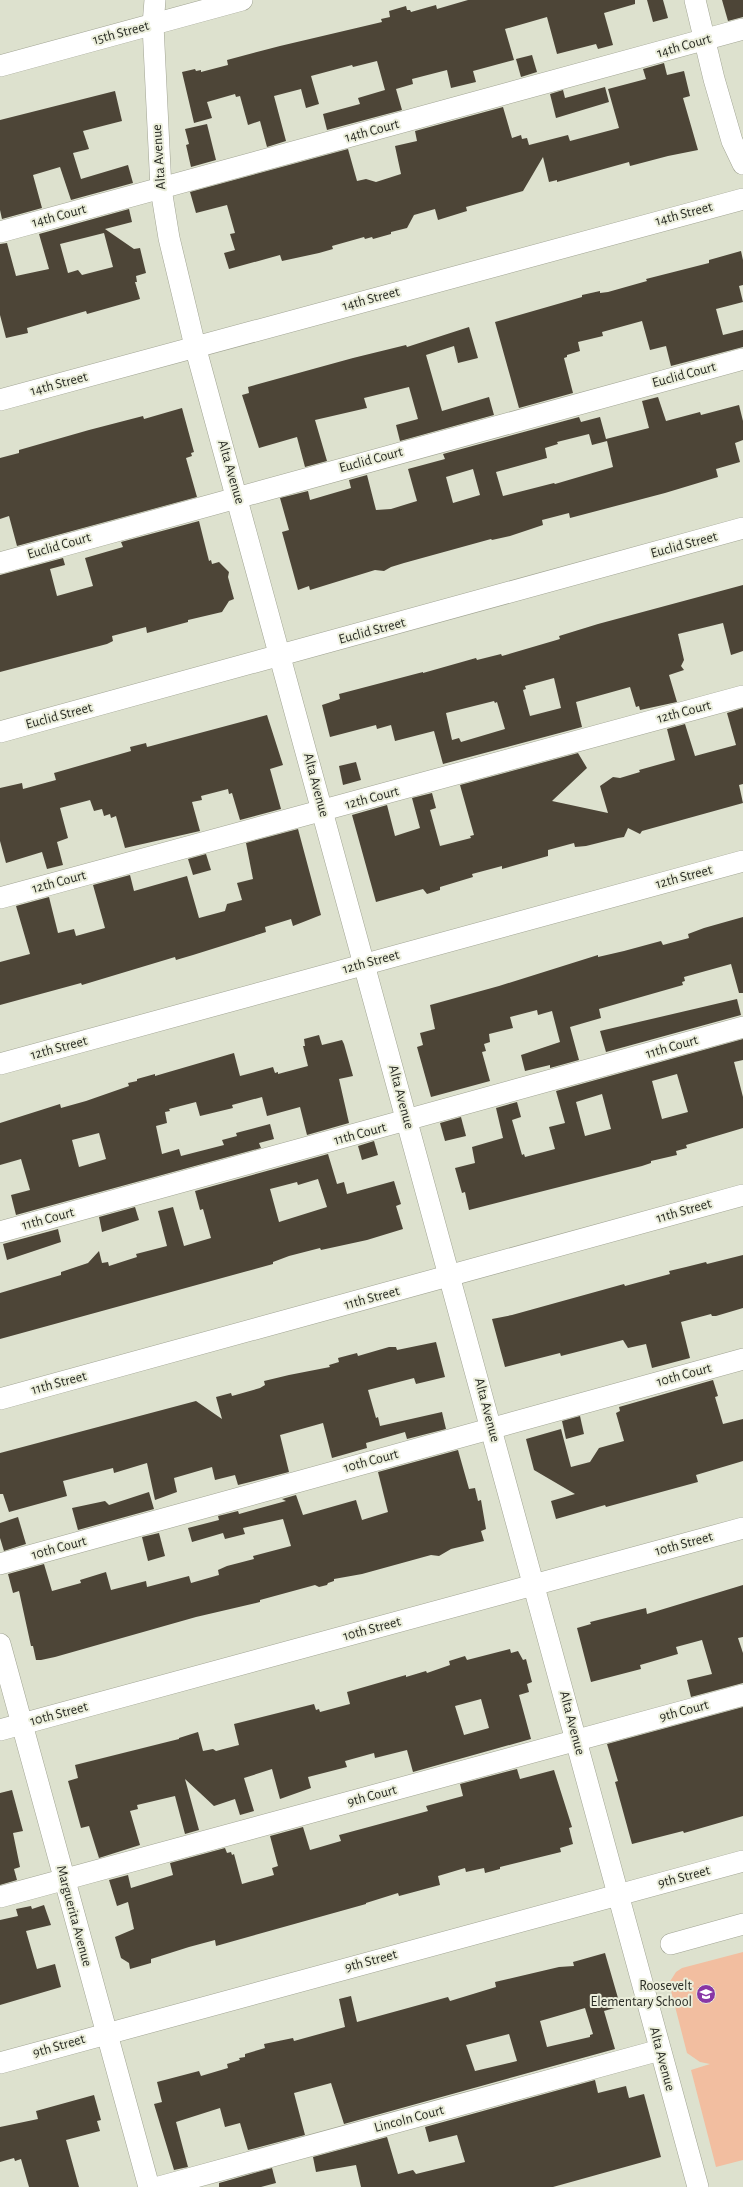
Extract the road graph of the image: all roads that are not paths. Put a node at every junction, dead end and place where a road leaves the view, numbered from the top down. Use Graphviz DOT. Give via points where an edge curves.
graph roads {
  1 [pos="155,0"];
  2 [pos="242,0"];
  3 [pos="695,0"];
  4 [pos="153,25"];
  5 [pos="743,29"];
  6 [pos="706,40"];
  7 [pos="0,66"];
  8 [pos="743,164"];
  9 [pos="161,189"];
  10 [pos="743,198"];
  11 [pos="0,232"];
  12 [pos="195,346"];
  13 [pos="743,359"];
  14 [pos="0,400"];
  15 [pos="237,496"];
  16 [pos="743,528"];
  17 [pos="0,563"];
  18 [pos="281,656"];
  19 [pos="743,696"];
  20 [pos="0,732"];
  21 [pos="323,811"];
  22 [pos="743,861"];
  23 [pos="0,898"];
  24 [pos="364,964"];
  25 [pos="743,1027"];
  26 [pos="0,1064"];
  27 [pos="408,1121"];
  28 [pos="743,1194"];
  29 [pos="0,1232"];
  30 [pos="449,1276"];
  31 [pos="743,1359"];
  32 [pos="0,1399"];
  33 [pos="492,1428"];
  34 [pos="743,1528"];
  35 [pos="0,1564"];
  36 [pos="534,1585"];
  37 [pos="0,1644"];
  38 [pos="743,1695"];
  39 [pos="21,1725"];
  40 [pos="0,1730"];
  41 [pos="577,1740"];
  42 [pos="743,1861"];
  43 [pos="65,1880"];
  44 [pos="618,1895"];
  45 [pos="0,1896"];
  46 [pos="743,1924"];
  47 [pos="671,1944"];
  48 [pos="106,2033"];
  49 [pos="660,2050"];
  50 [pos="0,2063"];
  51 [pos="149,2187"];
  52 [pos="159,2187"];
  53 [pos="698,2187"];
  1 -- 4 [label="street, Alta Avenue"];
  2 -- 4 [label="street, 15th Street"];
  3 -- 6 [label="street"];
  4 -- 7 [label="street, 15th Street"];
  4 -- 9 [label="street, Alta Avenue"];
  5 -- 6 [label="street, 14th Court"];
  6 -- 8 [label="street" via="732,141"];
  6 -- 9 [label="street, 14th Court"];
  9 -- 11 [label="street, 14th Court"];
  9 -- 12 [label="street, Alta Avenue" via="169,238"];
  10 -- 12 [label="street, 14th Street"];
  12 -- 14 [label="street, 14th Street"];
  12 -- 15 [label="street, Alta Avenue"];
  13 -- 15 [label="street, Euclid Court"];
  15 -- 17 [label="street, Euclid Court"];
  15 -- 18 [label="street, Alta Avenue"];
  16 -- 18 [label="street, Euclid Street"];
  18 -- 20 [label="street, Euclid Street"];
  18 -- 21 [label="street, Alta Avenue"];
  19 -- 21 [label="street, 12th Court"];
  21 -- 23 [label="street, 12th Court"];
  21 -- 24 [label="street, Alta Avenue"];
  22 -- 24 [label="street, 12th Street"];
  24 -- 26 [label="street, 12th Street"];
  24 -- 27 [label="street, Alta Avenue"];
  25 -- 27 [label="street, 11th Court"];
  27 -- 29 [label="street, 11th Court"];
  27 -- 30 [label="street, Alta Avenue"];
  28 -- 30 [label="street, 11th Street"];
  30 -- 32 [label="street, 11th Street"];
  30 -- 33 [label="street, Alta Avenue"];
  31 -- 33 [label="street, 10th Court"];
  33 -- 35 [label="street, 10th Court"];
  33 -- 36 [label="street, Alta Avenue"];
  34 -- 36 [label="street, 10th Street"];
  36 -- 39 [label="street, 10th Street"];
  36 -- 41 [label="street, Alta Avenue"];
  37 -- 39 [label="street, Marguerita Avenue"];
  38 -- 41 [label="street, 9th Court"];
  39 -- 40 [label="street, 10th Street"];
  39 -- 43 [label="street, Marguerita Avenue"];
  41 -- 43 [label="street, 9th Court"];
  41 -- 44 [label="street, Alta Avenue"];
  42 -- 44 [label="street, 9th Street"];
  43 -- 45 [label="street, 9th Court"];
  43 -- 48 [label="street, Marguerita Avenue"];
  44 -- 48 [label="street, 9th Street"];
  44 -- 49 [label="street, Alta Avenue"];
  46 -- 47 [label="street"];
  48 -- 50 [label="street, 9th Street"];
  48 -- 51 [label="street, Marguerita Avenue"];
  49 -- 52 [label="street, Lincoln Court"];
  49 -- 53 [label="street, Alta Avenue"];
}
